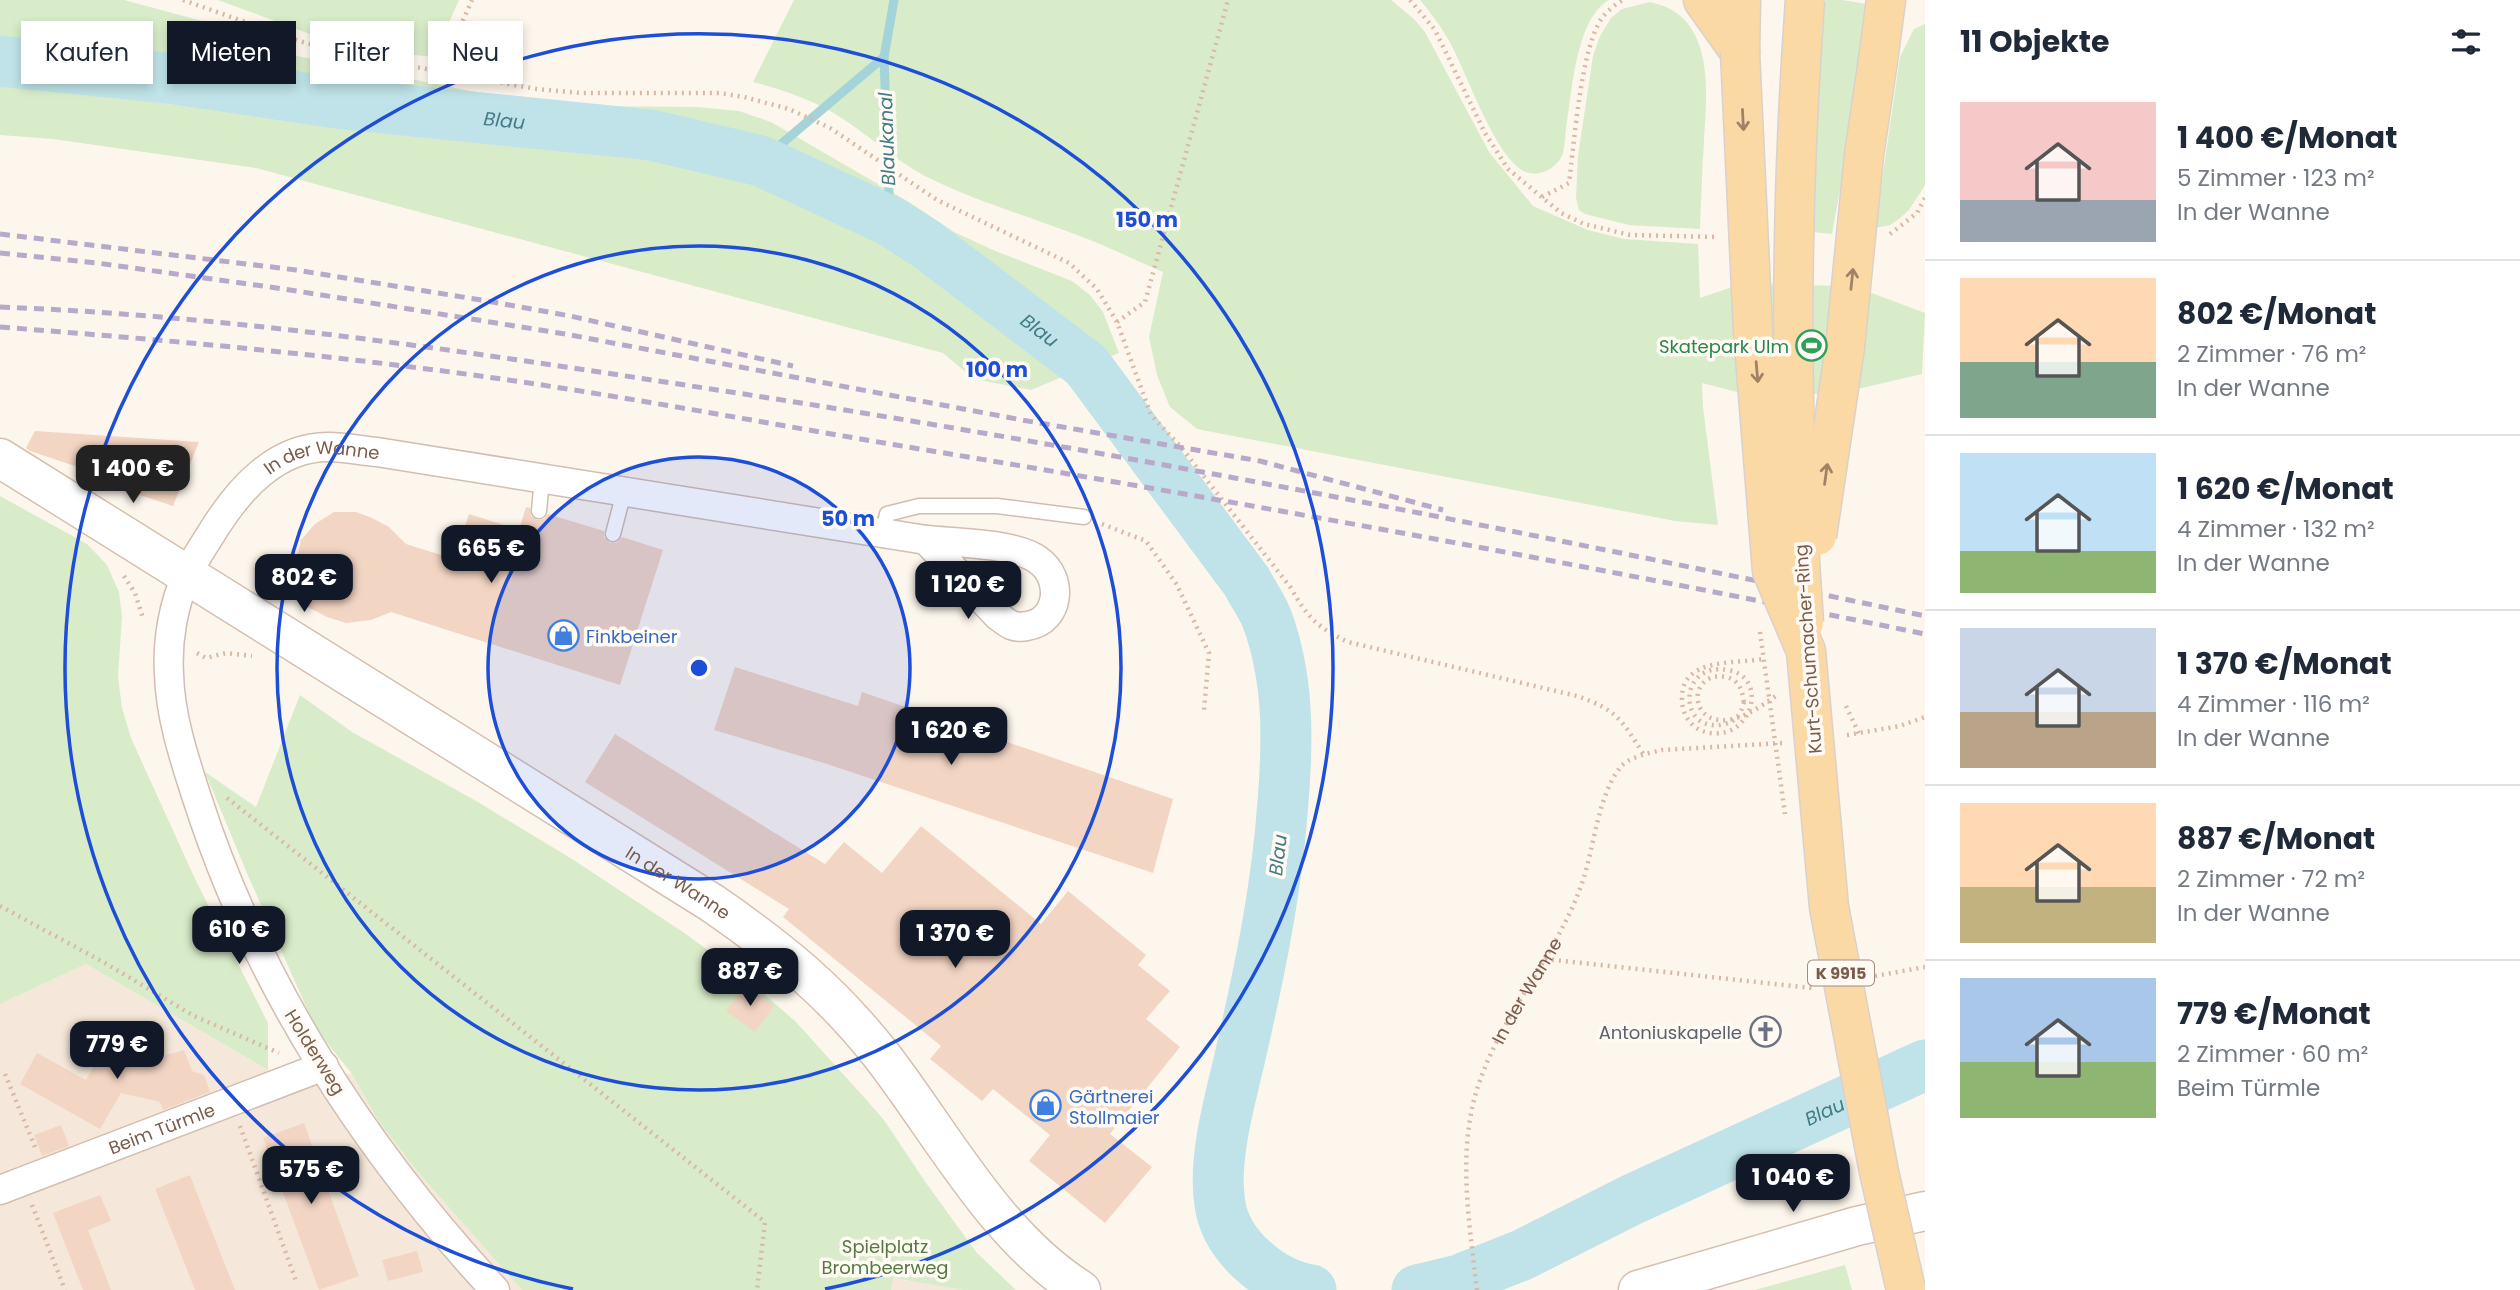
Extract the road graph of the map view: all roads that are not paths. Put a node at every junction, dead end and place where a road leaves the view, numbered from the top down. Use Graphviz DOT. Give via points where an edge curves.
graph roads {
  1 [pos="1703,0"];
  2 [pos="1741,0"];
  3 [pos="1805,0"];
  4 [pos="1886,0"];
  5 [pos="1740,52"];
  6 [pos="0,458"];
  7 [pos="542,478"];
  8 [pos="624,492"];
  9 [pos="539,511"];
  10 [pos="1084,517"];
  11 [pos="883,533"];
  12 [pos="612,534"];
  13 [pos="926,540"];
  14 [pos="187,575"];
  15 [pos="1806,645"];
  16 [pos="324,1066"];
  17 [pos="23,1182"];
  18 [pos="1925,1211"];
  19 [pos="495,1290"];
  20 [pos="1081,1290"];
  21 [pos="1638,1290"];
  22 [pos="1906,1290"];
  1 -- 5 [label="main road"];
  2 -- 5 [label="main road"];
  3 -- 15 [label="main road, Kurt-Schumacher-Ring / K 9915, bridge" via="1792,326"];
  15 -- 4 [label="main road, one-way, bridge"];
  5 -- 15 [label="main road, one-way, bridge" via="1753,332 1772,571"];
  6 -- 14 [label="street, In der Wanne"];
  7 -- 8 [label="street, In der Wanne"];
  7 -- 9 [label="lane"];
  7 -- 14 [label="street, In der Wanne" via="377,452 306,449 282,457 256,476 234,500"];
  8 -- 11 [label="street, In der Wanne"];
  8 -- 12 [label="lane"];
  10 -- 11 [label="lane" via="997,506 919,506 887,514"];
  11 -- 13 [label="street, In der Wanne"];
  14 -- 16 [label="street, Holderweg" via="170,637 169,674 177,732 224,873 257,948"];
  14 -- 20 [label="street, In der Wanne" via="766,941 843,1009 1028,1249"];
  15 -- 22 [label="main road, Kurt-Schumacher-Ring / K 9915, bridge" via="1829,906"];
  16 -- 17 [label="street, Beim Türmle"];
  16 -- 19 [label="street, Holderweg" via="427,1213"];
  18 -- 21 [label="street" via="1857,1226"];
}
